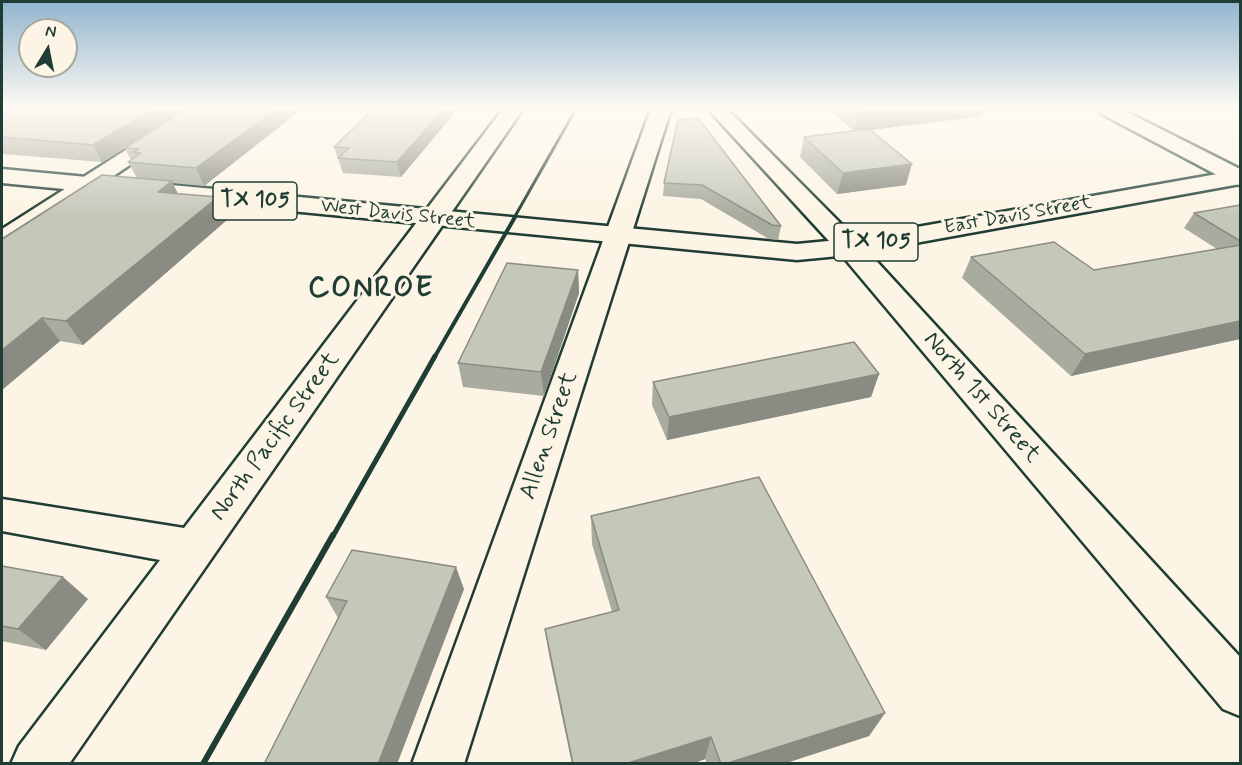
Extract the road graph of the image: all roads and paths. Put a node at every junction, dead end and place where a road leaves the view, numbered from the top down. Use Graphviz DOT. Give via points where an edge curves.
graph roads {
  1 [pos="147,145"];
  2 [pos="487,145"];
  3 [pos="649,145"];
  4 [pos="751,145"];
  5 [pos="1177,145"];
  6 [pos="2,176"];
  7 [pos="1240,177"];
  8 [pos="86,184"];
  9 [pos="433,219"];
  10 [pos="508,226"];
  11 [pos="619,236"];
  12 [pos="2,240"];
  13 [pos="849,247"];
  14 [pos="2,514"];
  15 [pos="195,548"];
  16 [pos="1240,692"];
  17 [pos="37,764"];
  18 [pos="438,764"];
  1 -- 8 [label="street"];
  2 -- 9 [label="street, North Pacific Street"];
  3 -- 11 [label="street, Allen Street"];
  4 -- 13 [label="street, North 1st Street"];
  5 -- 7 [label="street"];
  6 -- 8 [label="street, West Davis Street / TX 105"];
  7 -- 13 [label="street, East Davis Street / TX 105"];
  8 -- 9 [label="street, West Davis Street / TX 105"];
  8 -- 12 [label="street"];
  9 -- 10 [label="street, West Davis Street / TX 105"];
  9 -- 15 [label="street, North Pacific Street"];
  10 -- 11 [label="street, East Davis Street / TX 105"];
  11 -- 13 [label="street, East Davis Street / TX 105" via="797,252"];
  11 -- 18 [label="street, Allen Street"];
  13 -- 16 [label="street, North 1st Street"];
  14 -- 15 [label="street"];
  15 -- 17 [label="street, North Pacific Street"];
}
